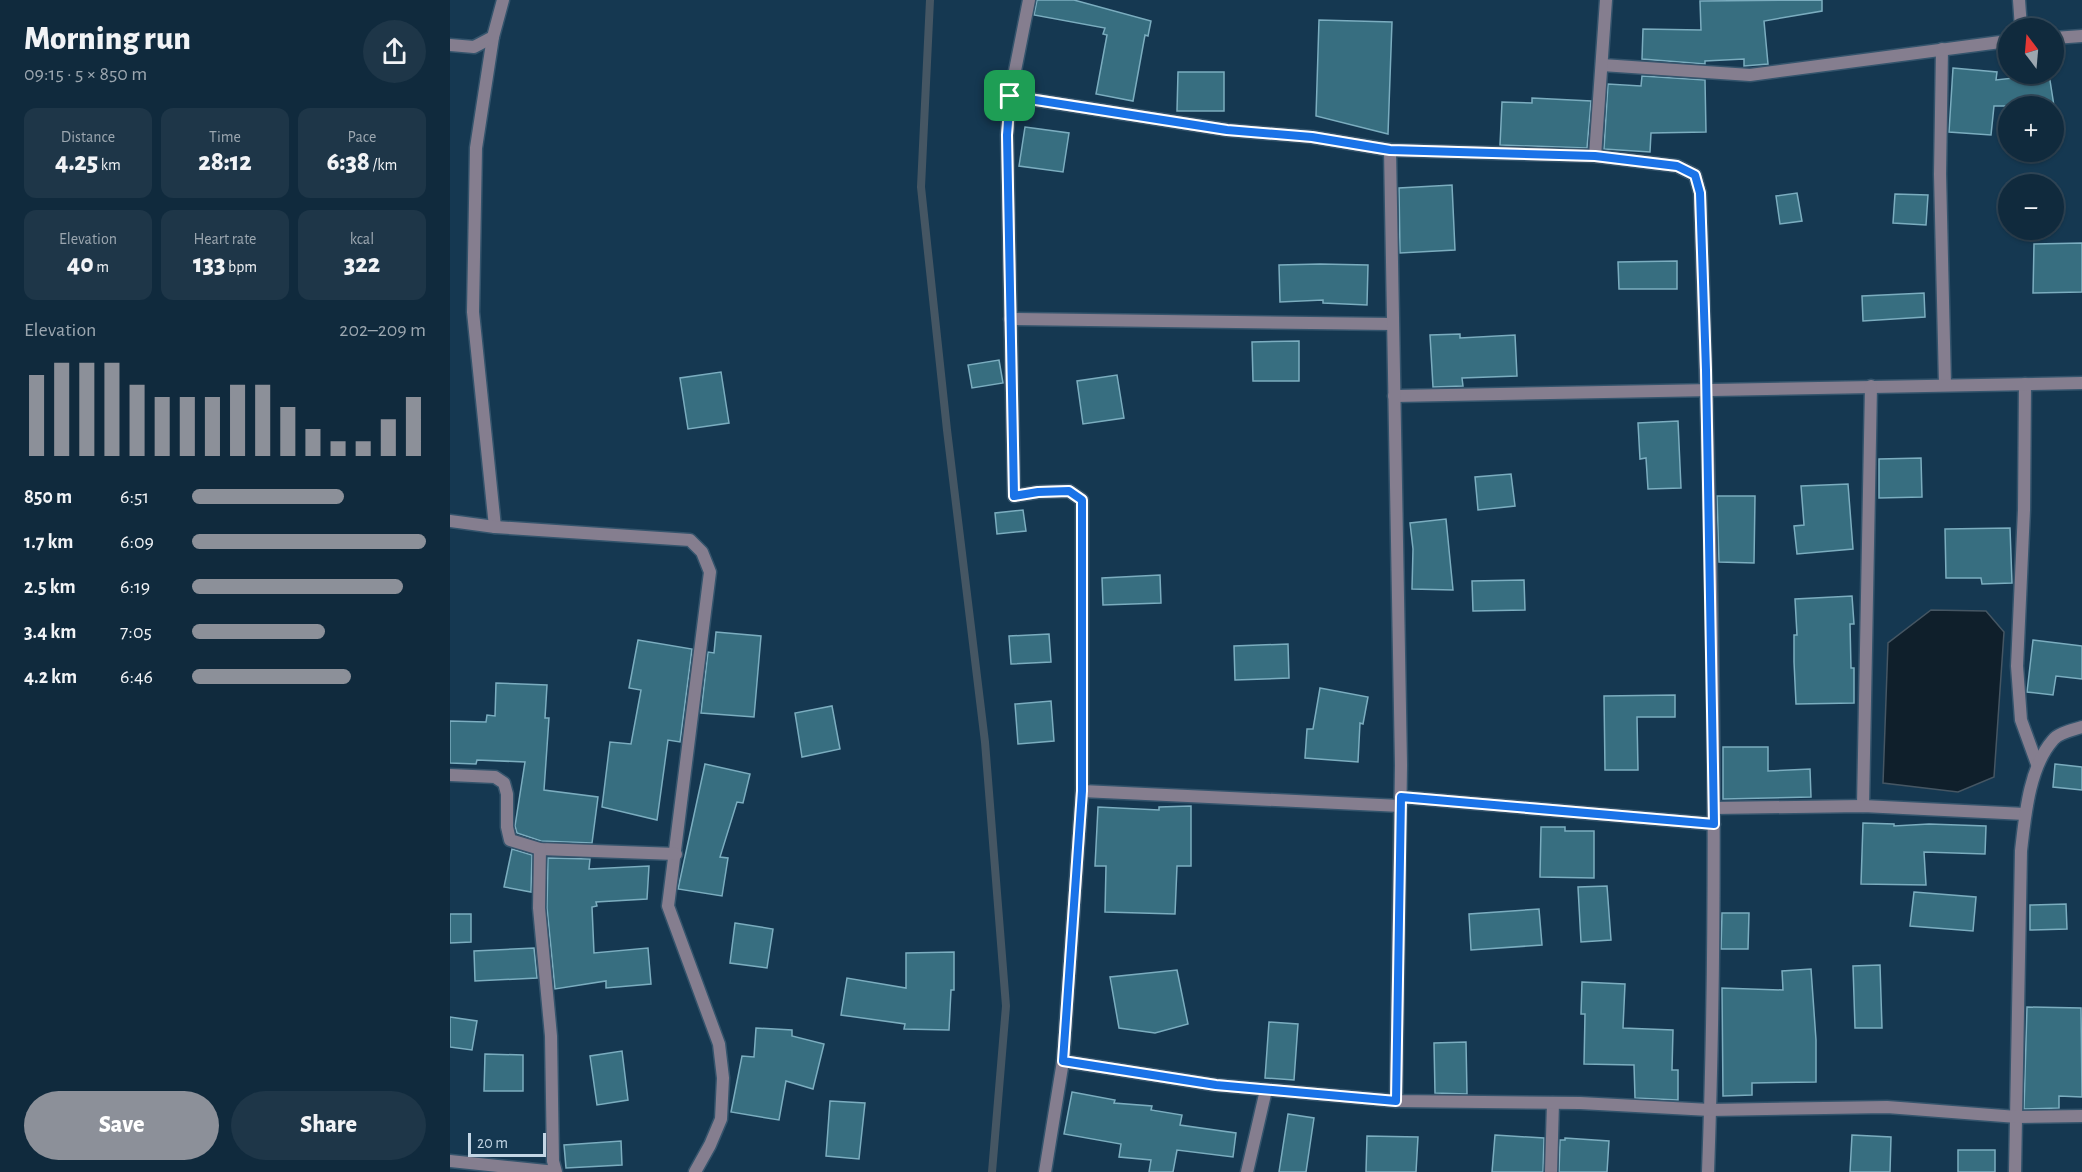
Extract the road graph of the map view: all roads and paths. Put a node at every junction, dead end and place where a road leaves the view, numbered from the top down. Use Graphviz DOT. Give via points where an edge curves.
graph roads {
  1 [pos="503,0"];
  2 [pos="1029,0"];
  3 [pos="1606,0"];
  4 [pos="2019,0"];
  5 [pos="2020,18"];
  6 [pos="2082,36"];
  7 [pos="493,37"];
  8 [pos="2064,37"];
  9 [pos="1998,42"];
  10 [pos="450,45"];
  11 [pos="1942,49"];
  12 [pos="1602,65"];
  13 [pos="1010,96"];
  14 [pos="1390,150"];
  15 [pos="1595,156"];
  16 [pos="1010,319"];
  17 [pos="1392,324"];
  18 [pos="2082,382"];
  19 [pos="2025,384"];
  20 [pos="1945,385"];
  21 [pos="1871,386"];
  22 [pos="1706,390"];
  23 [pos="1394,396"];
  24 [pos="450,521"];
  25 [pos="495,527"];
  26 [pos="2082,727"];
  27 [pos="2037,764"];
  28 [pos="450,775"];
  29 [pos="1082,791"];
  30 [pos="1401,802"];
  31 [pos="1863,806"];
  32 [pos="1714,808"];
  33 [pos="2025,814"];
  34 [pos="1714,824"];
  35 [pos="540,849"];
  36 [pos="676,854"];
  37 [pos="1063,1061"];
  38 [pos="1266,1090"];
  39 [pos="1396,1101"];
  40 [pos="1553,1103"];
  41 [pos="1710,1110"];
  42 [pos="2082,1116"];
  43 [pos="2017,1117"];
  44 [pos="450,1161"];
  45 [pos="695,1172"];
  46 [pos="1045,1172"];
  47 [pos="1247,1172"];
  48 [pos="1551,1172"];
  49 [pos="1708,1172"];
  50 [pos="2015,1172"];
  1 -- 7 [label="street"];
  2 -- 13 [label="street"];
  3 -- 12 [label="street"];
  4 -- 5 [label="street"];
  6 -- 8 [label="street"];
  7 -- 10 [label="street" via="474,47"];
  7 -- 25 [label="street" via="476,148 473,312"];
  9 -- 11 [label="street"];
  11 -- 12 [label="street" via="1750,75"];
  11 -- 20 [label="street" via="1940,174"];
  12 -- 15 [label="street"];
  13 -- 14 [label="street" via="1227,130 1312,137"];
  13 -- 16 [label="street"];
  14 -- 15 [label="street"];
  14 -- 17 [label="street"];
  15 -- 22 [label="street" via="1677,166 1695,175 1700,193"];
  16 -- 17 [label="street"];
  16 -- 29 [label="street" via="1014,496 1069,491 1082,500"];
  17 -- 23 [label="street"];
  18 -- 19 [label="street"];
  19 -- 20 [label="street"];
  19 -- 27 [label="street" via="2017,666 2021,720"];
  20 -- 21 [label="street"];
  21 -- 22 [label="street"];
  21 -- 31 [label="street"];
  22 -- 23 [label="street"];
  22 -- 32 [label="street"];
  23 -- 30 [label="street"];
  24 -- 25 [label="street"];
  25 -- 36 [label="street" via="690,540 702,552 710,572"];
  26 -- 27 [label="street" via="2054,738"];
  27 -- 33 [label="street"];
  28 -- 35 [label="street" via="495,777 504,783 510,840"];
  29 -- 30 [label="street"];
  29 -- 37 [label="street"];
  30 -- 34 [label="street"];
  30 -- 39 [label="street"];
  31 -- 32 [label="street"];
  31 -- 33 [label="street"];
  32 -- 34 [label="street"];
  33 -- 43 [label="street" via="2020,850"];
  34 -- 41 [label="street"];
  35 -- 36 [label="street"];
  35 -- 44 [label="street" via="539,908 551,1036 556,1172"];
  36 -- 45 [label="street" via="668,906 719,1044 723,1078 721,1119"];
  37 -- 38 [label="street"];
  37 -- 46 [label="street"];
  38 -- 39 [label="street"];
  38 -- 47 [label="street"];
  39 -- 40 [label="street"];
  40 -- 41 [label="street"];
  40 -- 48 [label="street"];
  41 -- 43 [label="street" via="1887,1107"];
  41 -- 49 [label="street"];
  42 -- 43 [label="street"];
  43 -- 50 [label="street"];
}
